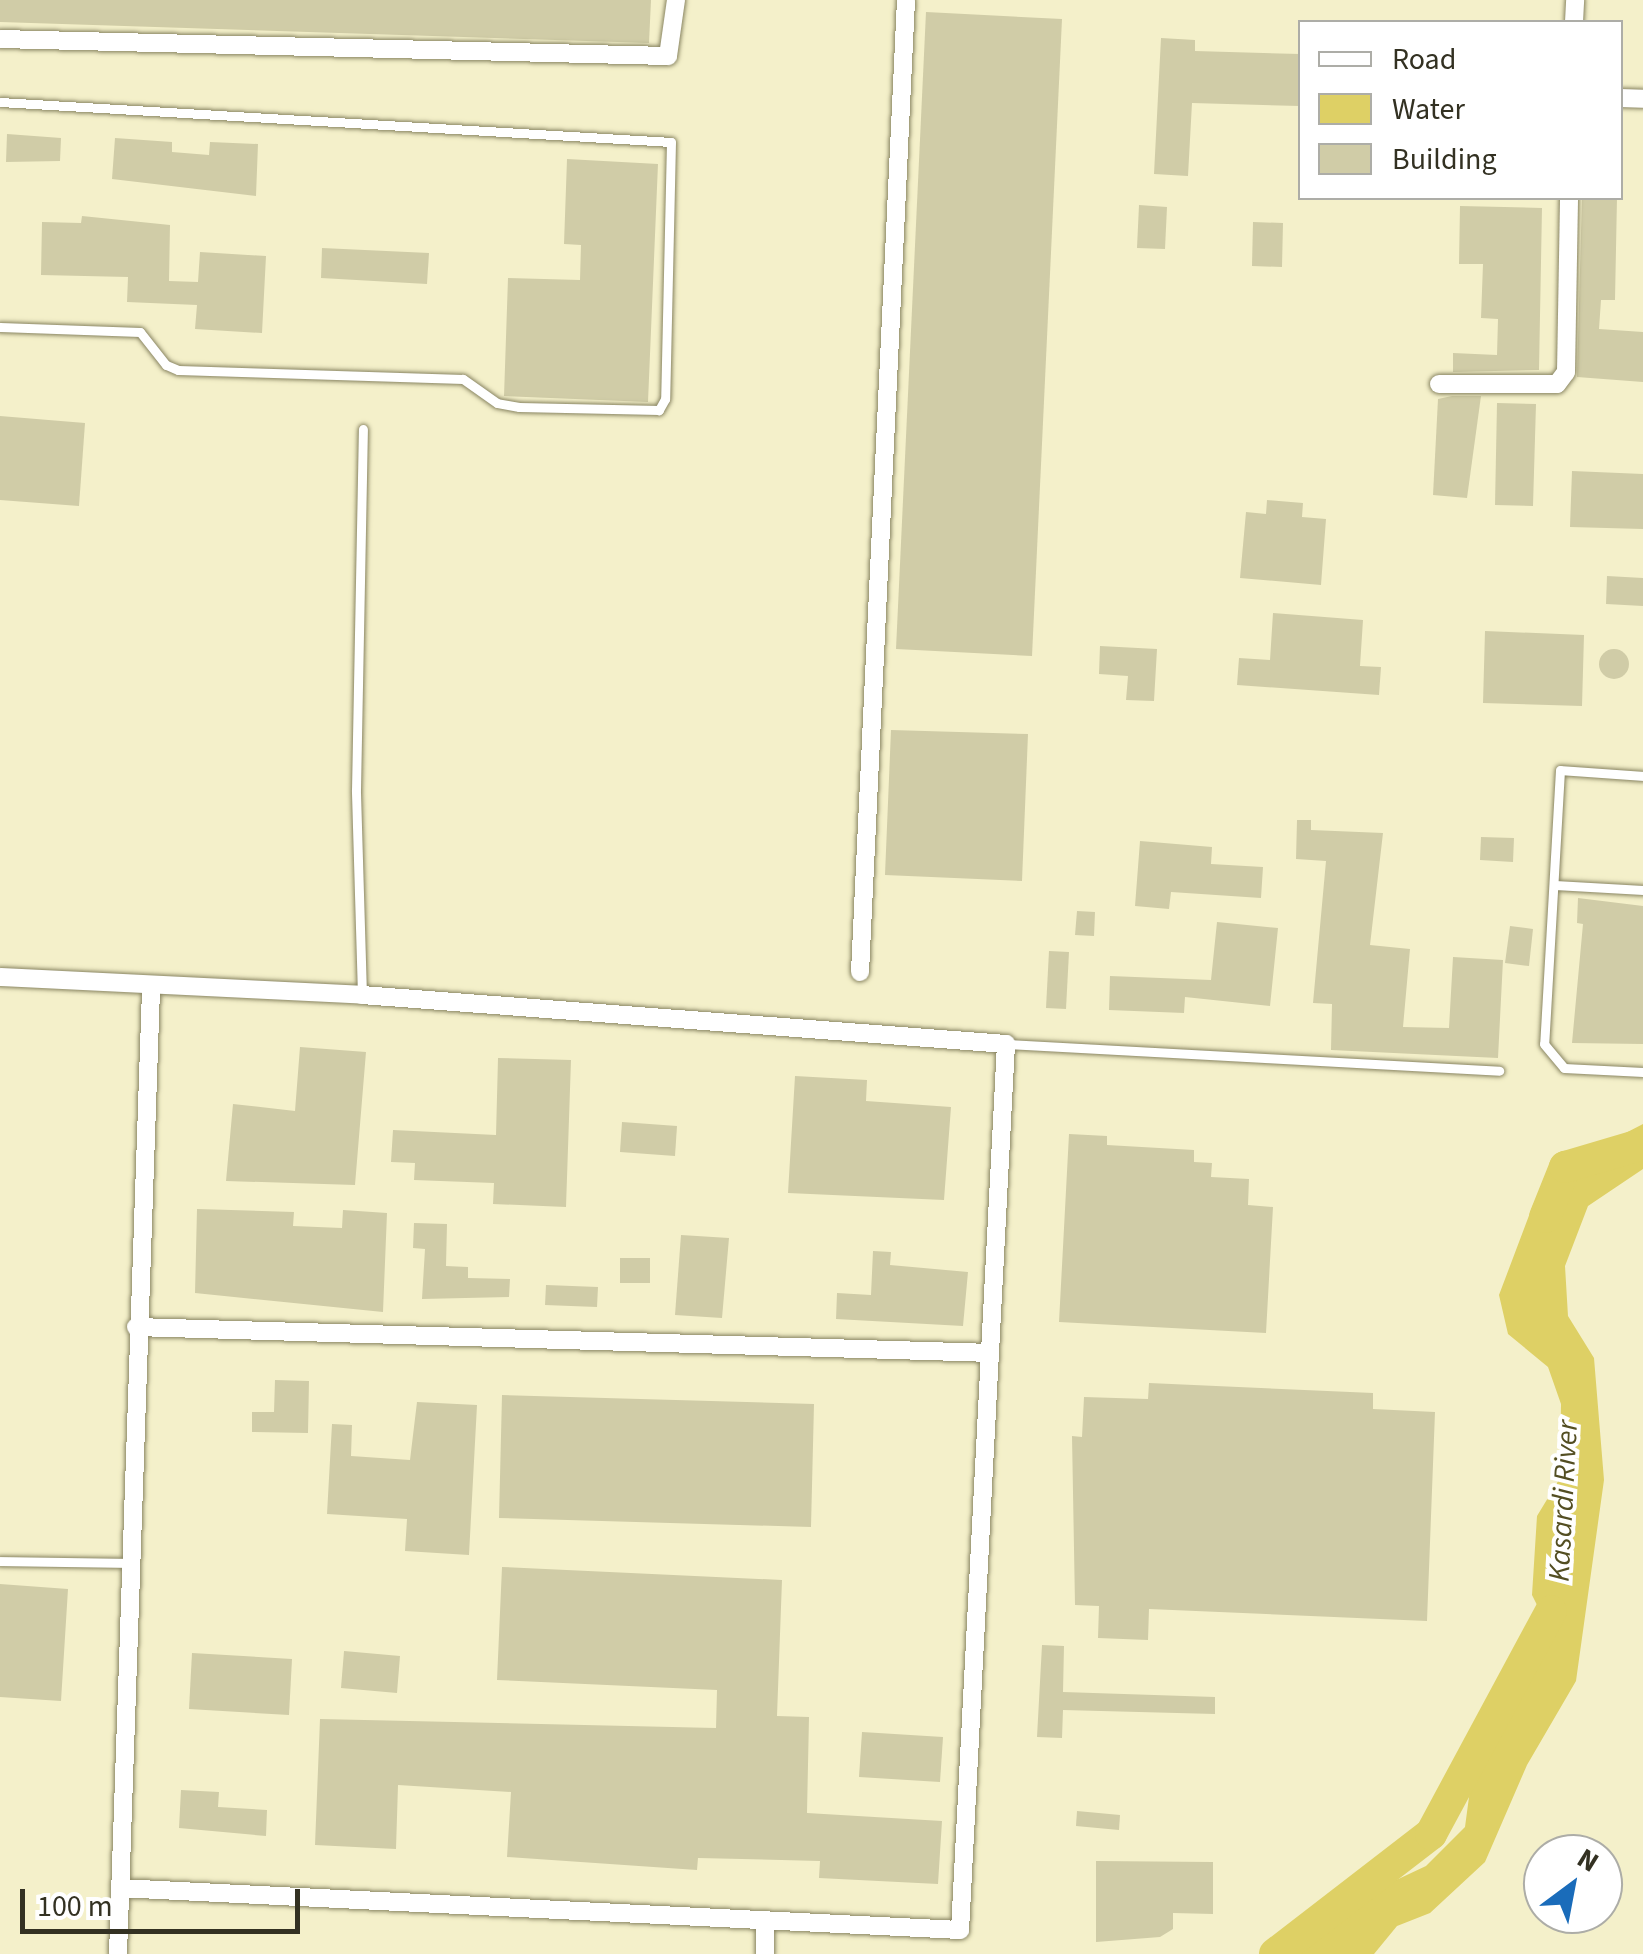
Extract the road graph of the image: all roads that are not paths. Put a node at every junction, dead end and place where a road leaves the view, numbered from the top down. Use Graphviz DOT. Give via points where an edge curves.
graph roads {
  1 [pos="676,0"];
  2 [pos="906,0"];
  3 [pos="0,40"];
  4 [pos="0,102"];
  5 [pos="1569,200"];
  6 [pos="0,327"];
  7 [pos="1439,384"];
  8 [pos="363,429"];
  9 [pos="1643,776"];
  10 [pos="1554,885"];
  11 [pos="1643,890"];
  12 [pos="860,972"];
  13 [pos="0,977"];
  14 [pos="151,988"];
  15 [pos="362,995"];
  16 [pos="1006,1044"];
  17 [pos="1499,1072"];
  18 [pos="1643,1072"];
  19 [pos="136,1326"];
  20 [pos="990,1354"];
  21 [pos="0,1561"];
  22 [pos="129,1564"];
  23 [pos="120,1888"];
  24 [pos="765,1920"];
  25 [pos="118,1954"];
  26 [pos="764,1954"];
  1 -- 3 [label="street" via="668,56"];
  2 -- 12 [label="street"];
  4 -- 6 [label="lane" via="670,142 665,399 659,410 519,407 496,403 463,379 178,370 140,332"];
  5 -- 7 [label="street" via="1566,372 1557,384"];
  8 -- 15 [label="lane" via="356,790"];
  9 -- 10 [label="lane" via="1560,770"];
  10 -- 11 [label="lane"];
  10 -- 18 [label="lane" via="1544,1044 1564,1068"];
  13 -- 14 [label="street"];
  14 -- 15 [label="street"];
  14 -- 19 [label="street"];
  15 -- 16 [label="street"];
  16 -- 17 [label="lane"];
  16 -- 20 [label="street"];
  19 -- 20 [label="street"];
  19 -- 22 [label="street"];
  20 -- 24 [label="street" via="960,1930"];
  21 -- 22 [label="lane"];
  22 -- 23 [label="street"];
  23 -- 24 [label="street"];
  23 -- 25 [label="street"];
  24 -- 26 [label="street"];
}
